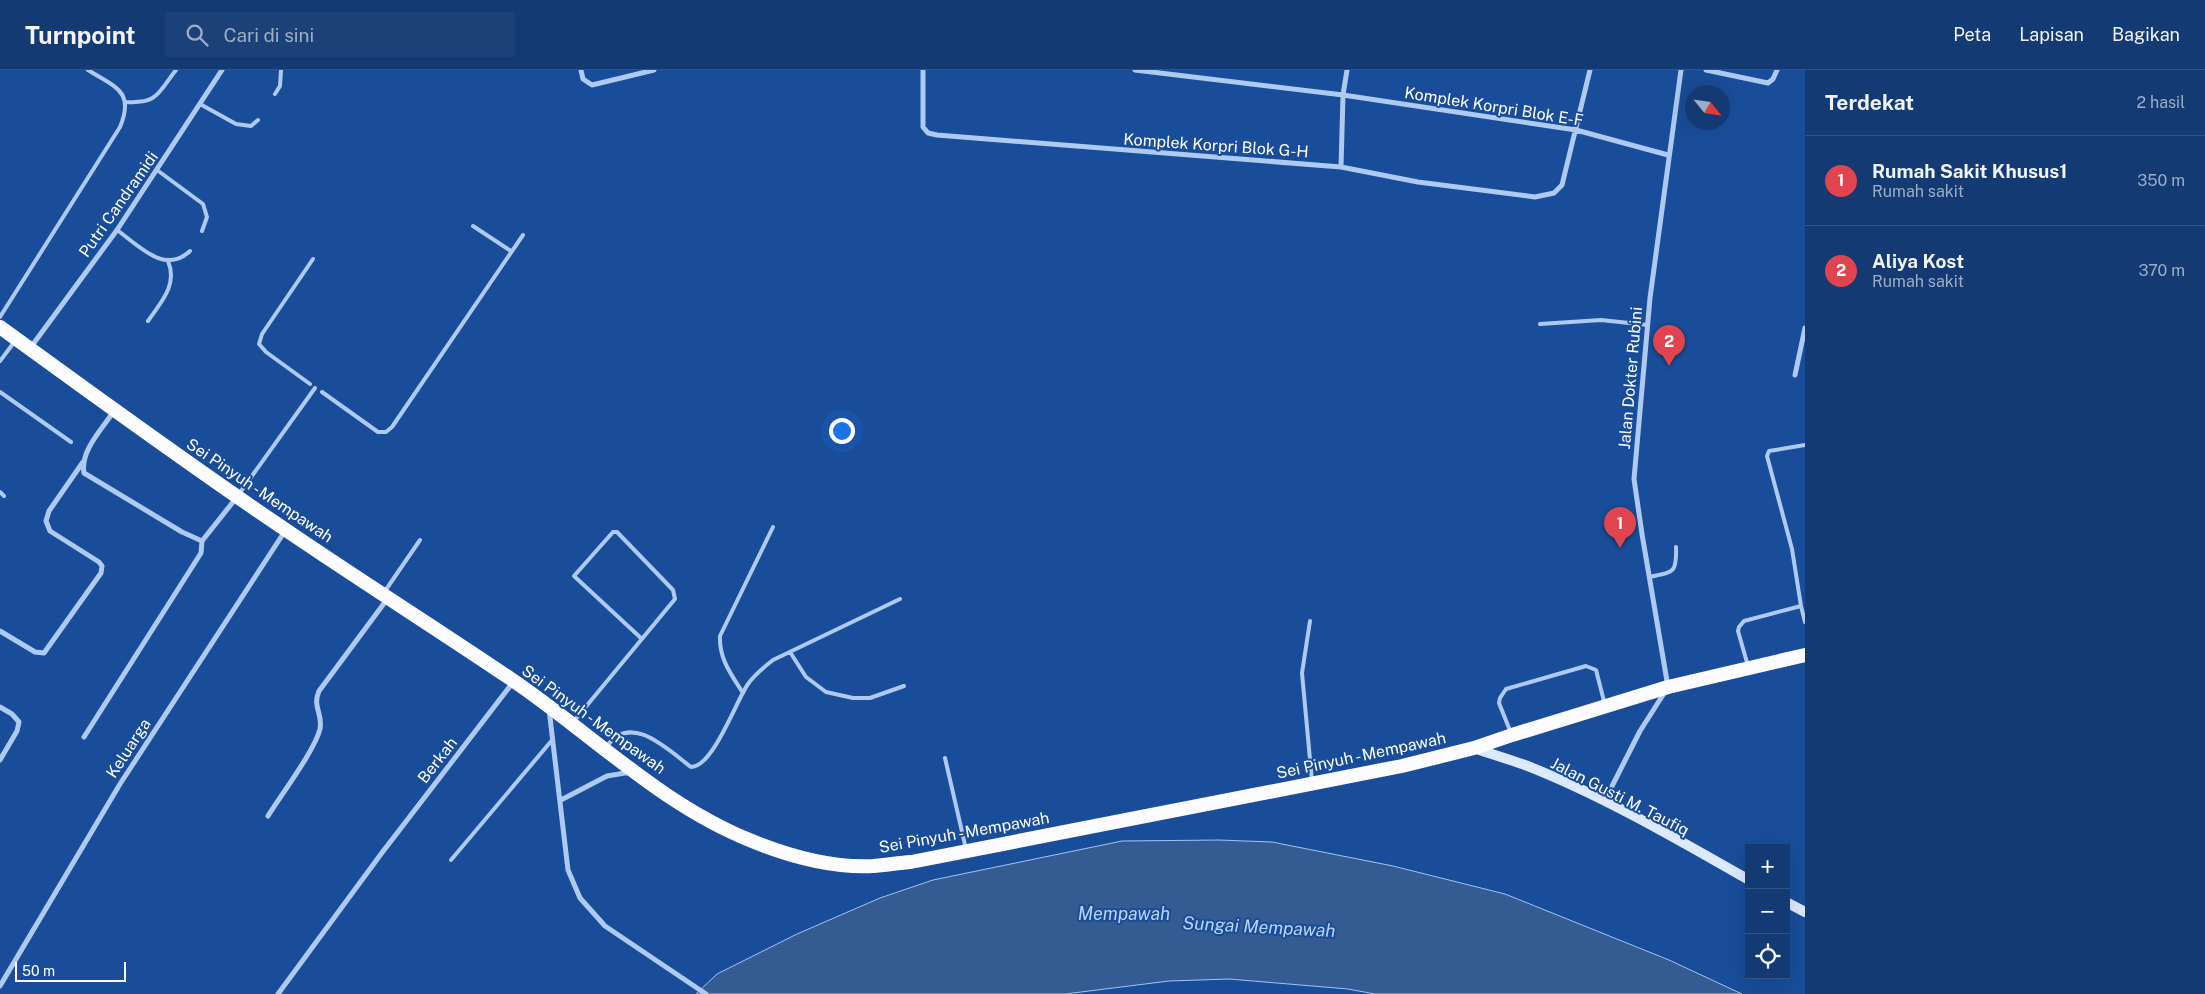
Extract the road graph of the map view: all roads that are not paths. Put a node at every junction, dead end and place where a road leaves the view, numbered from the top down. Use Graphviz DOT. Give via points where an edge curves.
graph roads {
  1 [pos="88,70"];
  2 [pos="176,70"];
  3 [pos="222,70"];
  4 [pos="281,70"];
  5 [pos="581,70"];
  6 [pos="654,70"];
  7 [pos="923,70"];
  8 [pos="1135,70"];
  9 [pos="1347,70"];
  10 [pos="1590,70"];
  11 [pos="1681,70"];
  12 [pos="1706,70"];
  13 [pos="1777,70"];
  14 [pos="275,94"];
  15 [pos="1343,95"];
  16 [pos="126,102"];
  17 [pos="200,104"];
  18 [pos="258,120"];
  19 [pos="1576,130"];
  20 [pos="1668,154"];
  21 [pos="1342,168"];
  22 [pos="157,170"];
  23 [pos="473,226"];
  24 [pos="117,230"];
  25 [pos="202,231"];
  26 [pos="523,235"];
  27 [pos="190,251"];
  28 [pos="511,251"];
  29 [pos="313,259"];
  30 [pos="168,261"];
  31 [pos="0,317"];
  32 [pos="148,320"];
  33 [pos="1540,324"];
  34 [pos="1648,325"];
  35 [pos="0,328"];
  36 [pos="1805,328"];
  37 [pos="16,339"];
  38 [pos="30,349"];
  39 [pos="0,361"];
  40 [pos="1795,375"];
  41 [pos="310,384"];
  42 [pos="315,388"];
  43 [pos="0,392"];
  44 [pos="322,392"];
  45 [pos="114,412"];
  46 [pos="71,442"];
  47 [pos="1805,445"];
  48 [pos="82,462"];
  49 [pos="0,492"];
  50 [pos="4,496"];
  51 [pos="237,497"];
  52 [pos="773,527"];
  53 [pos="285,530"];
  54 [pos="420,540"];
  55 [pos="202,541"];
  56 [pos="1676,547"];
  57 [pos="1649,577"];
  58 [pos="386,596"];
  59 [pos="900,599"];
  60 [pos="1801,606"];
  61 [pos="1310,621"];
  62 [pos="1805,622"];
  63 [pos="0,631"];
  64 [pos="642,639"];
  65 [pos="790,652"];
  66 [pos="1805,655"];
  67 [pos="1748,668"];
  68 [pos="514,681"];
  69 [pos="904,686"];
  70 [pos="1668,688"];
  71 [pos="744,693"];
  72 [pos="1604,704"];
  73 [pos="548,706"];
  74 [pos="0,707"];
  75 [pos="571,724"];
  76 [pos="1509,730"];
  77 [pos="84,737"];
  78 [pos="553,738"];
  79 [pos="1474,748"];
  80 [pos="604,750"];
  81 [pos="945,758"];
  82 [pos="0,760"];
  83 [pos="634,772"];
  84 [pos="1312,783"];
  85 [pos="561,800"];
  86 [pos="1604,802"];
  87 [pos="268,816"];
  88 [pos="966,851"];
  89 [pos="451,860"];
  90 [pos="1745,878"];
  91 [pos="1790,904"];
  92 [pos="1805,912"];
  93 [pos="0,986"];
  94 [pos="278,994"];
  95 [pos="706,994"];
  1 -- 16 [label="lane" via="116,87"];
  2 -- 16 [label="lane" via="149,101"];
  3 -- 17 [label="street, Putri Candramidi"];
  4 -- 14 [label="lane" via="280,86"];
  5 -- 6 [label="street" via="583,79 592,85"];
  7 -- 21 [label="street, Komplek Korpri Blok G-H" via="923,127 932,134"];
  8 -- 15 [label="street, Komplek Korpri Blok E-F"];
  9 -- 15 [label="street"];
  10 -- 19 [label="street"];
  11 -- 20 [label="street, Jalan Dokter Rubini"];
  12 -- 13 [label="street" via="1768,83"];
  15 -- 19 [label="street, Komplek Korpri Blok E-F"];
  15 -- 21 [label="street"];
  16 -- 31 [label="lane" via="126,113 120,127"];
  17 -- 18 [label="lane" via="236,124 251,126"];
  17 -- 22 [label="street, Putri Candramidi"];
  19 -- 20 [label="street, Komplek Korpri Blok E-F"];
  19 -- 21 [label="street, Komplek Korpri Blok G-H" via="1562,185 1554,193 1535,197 1418,182"];
  20 -- 34 [label="street, Jalan Dokter Rubini"];
  22 -- 24 [label="street, Putri Candramidi"];
  22 -- 25 [label="lane" via="204,204 207,217"];
  23 -- 28 [label="lane"];
  24 -- 30 [label="lane" via="160,260"];
  24 -- 38 [label="street, Putri Candramidi"];
  26 -- 28 [label="lane"];
  27 -- 30 [label="lane" via="182,258"];
  28 -- 44 [label="lane" via="386,432 378,432"];
  29 -- 41 [label="lane" via="262,334 259,344"];
  30 -- 32 [label="lane" via="171,283 165,298"];
  33 -- 34 [label="lane" via="1600,320"];
  34 -- 57 [label="street, Jalan Dokter Rubini" via="1634,479"];
  35 -- 37 [label="highway, Sei Pinyuh - Mempawah"];
  36 -- 40 [label="street"];
  37 -- 38 [label="highway, Sei Pinyuh - Mempawah"];
  37 -- 39 [label="lane"];
  38 -- 45 [label="highway, Sei Pinyuh - Mempawah"];
  42 -- 51 [label="lane"];
  43 -- 46 [label="lane"];
  45 -- 48 [label="street"];
  45 -- 51 [label="highway, Sei Pinyuh - Mempawah"];
  47 -- 60 [label="lane" via="1770,451 1767,456 1792,549"];
  48 -- 55 [label="street" via="84,473"];
  48 -- 63 [label="street" via="49,511 47,527 99,562 101,573 44,653 34,652"];
  49 -- 50 [label="lane"];
  51 -- 53 [label="highway, Sei Pinyuh - Mempawah"];
  51 -- 55 [label="street"];
  52 -- 71 [label="lane" via="720,636 719,650 724,663"];
  53 -- 58 [label="highway, Sei Pinyuh - Mempawah"];
  53 -- 93 [label="street, Keluarga" via="120,784"];
  54 -- 58 [label="lane"];
  55 -- 77 [label="street" via="201,553"];
  56 -- 57 [label="lane" via="1675,569"];
  57 -- 70 [label="street, Jalan Dokter Rubini"];
  58 -- 68 [label="highway, Sei Pinyuh - Mempawah"];
  58 -- 87 [label="street" via="319,691 315,705 320,720 319,730"];
  59 -- 65 [label="lane"];
  60 -- 62 [label="lane"];
  60 -- 67 [label="lane" via="1741,624 1738,631"];
  61 -- 84 [label="lane" via="1302,673"];
  64 -- 64 [label="lane" via="574,576 613,532 617,532 675,595 675,600"];
  64 -- 75 [label="lane"];
  65 -- 69 [label="lane" via="806,677 826,692 870,698"];
  65 -- 71 [label="lane" via="759,671"];
  66 -- 67 [label="highway, Sei Pinyuh - Mempawah"];
  67 -- 70 [label="highway, Sei Pinyuh - Mempawah"];
  68 -- 73 [label="highway, Sei Pinyuh - Mempawah"];
  68 -- 94 [label="street, Berkah"];
  70 -- 72 [label="highway, Sei Pinyuh - Mempawah"];
  70 -- 86 [label="street" via="1640,731"];
  71 -- 80 [label="lane" via="712,750 696,767 691,767 648,736 628,731 620,733"];
  72 -- 76 [label="highway, Sei Pinyuh - Mempawah"];
  72 -- 76 [label="lane" via="1596,670 1586,666 1506,689 1500,698"];
  73 -- 75 [label="highway, Sei Pinyuh - Mempawah"];
  73 -- 78 [label="street"];
  74 -- 82 [label="street" via="19,722"];
  75 -- 80 [label="highway, Sei Pinyuh - Mempawah"];
  76 -- 79 [label="highway, Sei Pinyuh - Mempawah"];
  78 -- 85 [label="street"];
  78 -- 89 [label="lane"];
  79 -- 84 [label="highway, Sei Pinyuh - Mempawah"];
  79 -- 86 [label="main road, Jalan Gusti M. Taufiq" via="1524,765"];
  80 -- 83 [label="highway, Sei Pinyuh - Mempawah"];
  81 -- 88 [label="lane"];
  83 -- 85 [label="street" via="608,776"];
  83 -- 88 [label="highway, Sei Pinyuh - Mempawah" via="704,818 752,841 797,856 871,866"];
  84 -- 88 [label="highway, Sei Pinyuh - Mempawah"];
  85 -- 95 [label="street" via="568,870 580,898 605,926"];
  86 -- 90 [label="main road, Jalan Gusti M. Taufiq"];
  91 -- 92 [label="main road"];
}
